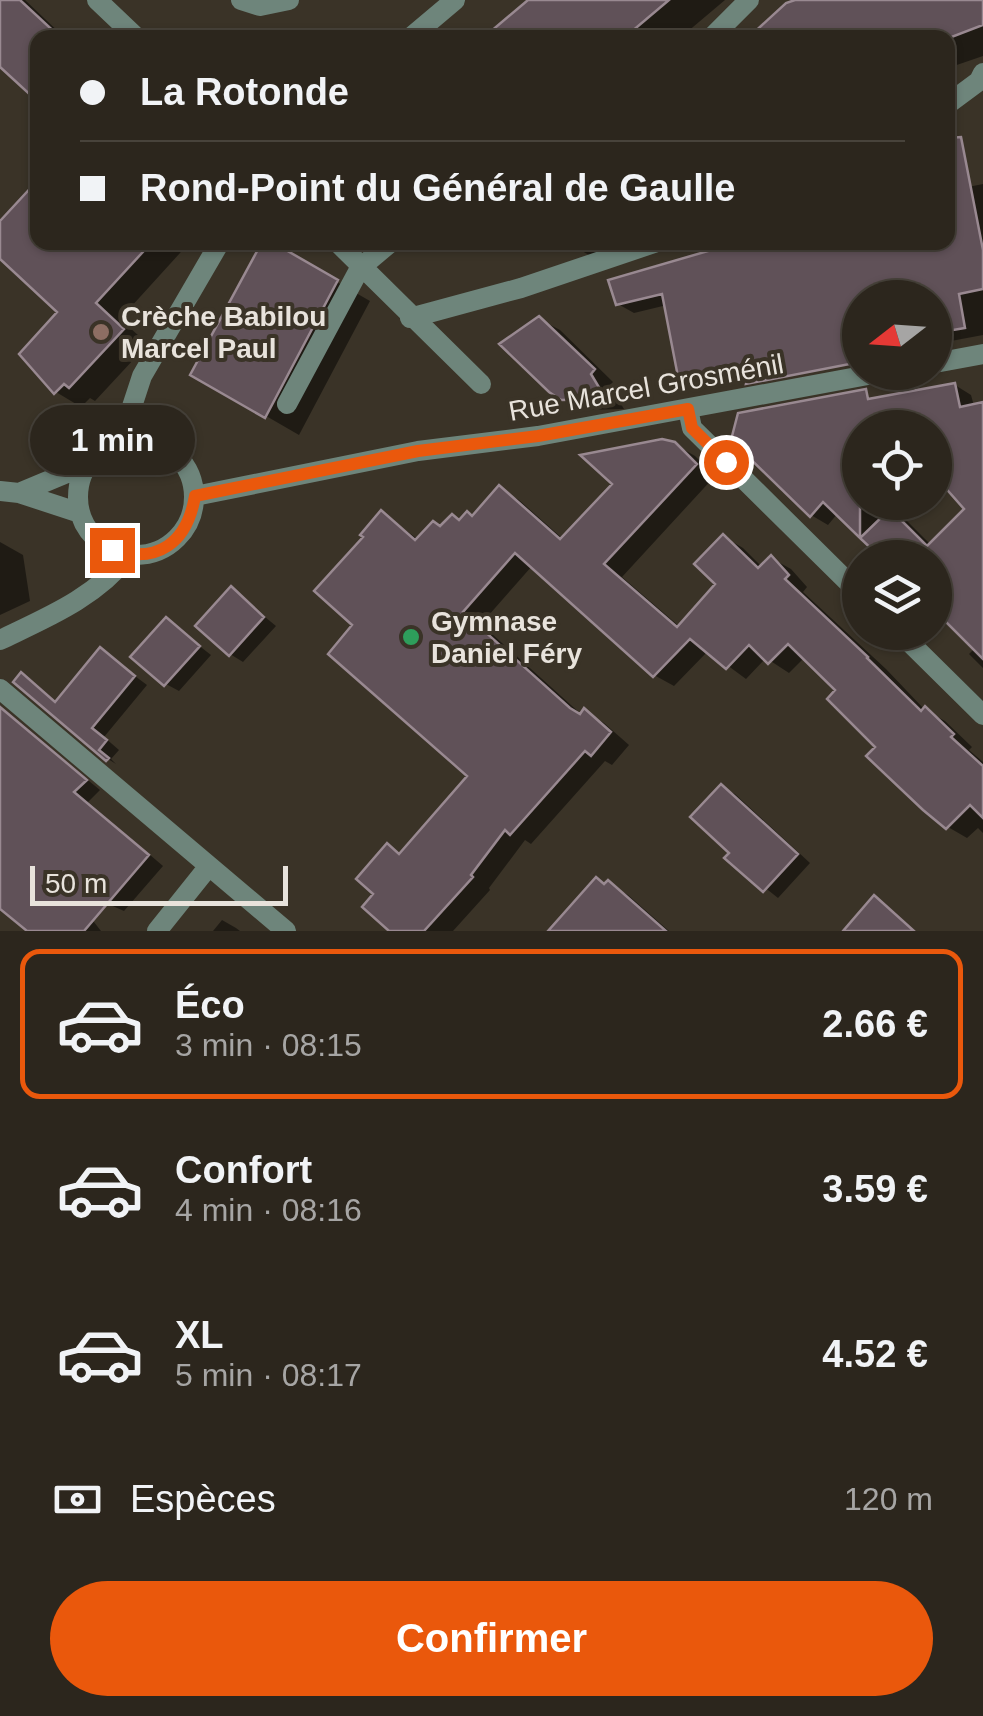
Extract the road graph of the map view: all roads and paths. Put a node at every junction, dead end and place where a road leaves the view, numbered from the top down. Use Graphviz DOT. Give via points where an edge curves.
graph roads {
  1 [pos="96,0"];
  2 [pos="241,0"];
  3 [pos="289,0"];
  4 [pos="455,0"];
  5 [pos="748,0"];
  6 [pos="128,30"];
  7 [pos="419,30"];
  8 [pos="719,30"];
  9 [pos="983,73"];
  10 [pos="955,99"];
  11 [pos="215,250"];
  12 [pos="344,250"];
  13 [pos="381,250"];
  14 [pos="632,250"];
  15 [pos="360,268"];
  16 [pos="410,318"];
  17 [pos="983,354"];
  18 [pos="952,360"];
  19 [pos="842,380"];
  20 [pos="481,384"];
  21 [pos="286,404"];
  22 [pos="688,409"];
  23 [pos="120,440"];
  24 [pos="86,465"];
  25 [pos="10,492"];
  26 [pos="195,496"];
  27 [pos="80,513"];
  28 [pos="129,556"];
  29 [pos="842,576"];
  30 [pos="0,640"];
  31 [pos="917,650"];
  32 [pos="0,690"];
  33 [pos="983,715"];
  34 [pos="209,866"];
  35 [pos="157,931"];
  36 [pos="286,931"];
  1 -- 6 [label="street"];
  2 -- 3 [label="street" via="260,6"];
  4 -- 7 [label="street"];
  5 -- 8 [label="street"];
  9 -- 10 [label="street"];
  11 -- 23 [label="street" via="142,376"];
  12 -- 15 [label="street"];
  13 -- 15 [label="street"];
  14 -- 16 [label="street"];
  15 -- 16 [label="street"];
  15 -- 21 [label="street"];
  16 -- 20 [label="street"];
  17 -- 18 [label="street"];
  19 -- 22 [label="street, Rue Marcel Grosménil"];
  22 -- 26 [label="street, Rue Marcel Grosménil" via="418,451"];
  22 -- 29 [label="street" via="692,428"];
  23 -- 24 [label="street"];
  23 -- 26 [label="street" via="146,439 171,450 192,478"];
  24 -- 25 [label="street"];
  24 -- 27 [label="street"];
  25 -- 27 [label="street"];
  26 -- 28 [label="street" via="183,533 150,554"];
  27 -- 28 [label="street" via="96,540"];
  28 -- 30 [label="street" via="76,604"];
  31 -- 33 [label="street"];
  32 -- 34 [label="street"];
  34 -- 35 [label="street"];
  34 -- 36 [label="street"];
}
